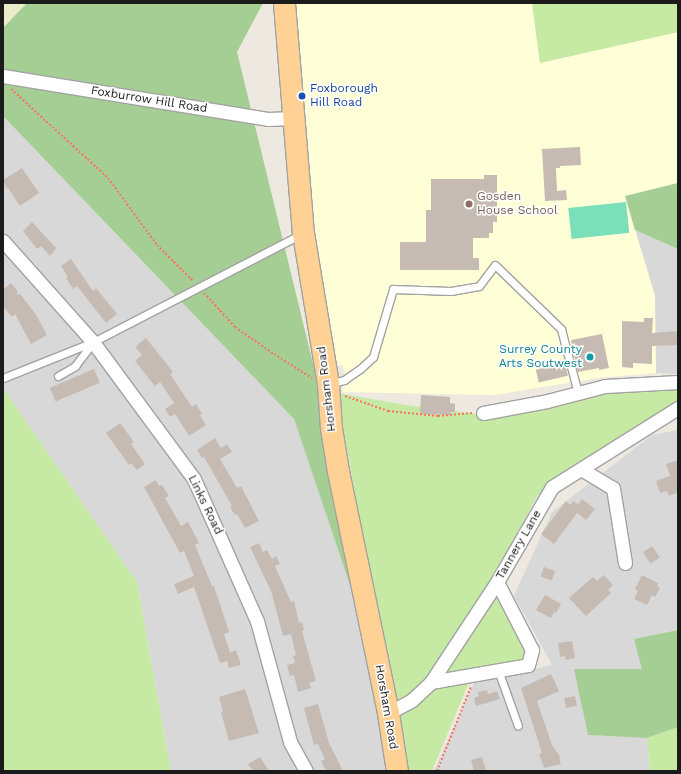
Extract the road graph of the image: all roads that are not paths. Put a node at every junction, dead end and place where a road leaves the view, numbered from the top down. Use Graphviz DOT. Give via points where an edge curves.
graph roads {
  1 [pos="284,3"];
  2 [pos="6,82"];
  3 [pos="294,118"];
  4 [pos="303,233"];
  5 [pos="3,241"];
  6 [pos="93,342"];
  7 [pos="58,376"];
  8 [pos="3,378"];
  9 [pos="678,382"];
  10 [pos="328,387"];
  11 [pos="578,393"];
  12 [pos="678,408"];
  13 [pos="483,412"];
  14 [pos="582,469"];
  15 [pos="625,563"];
  16 [pos="497,582"];
  17 [pos="498,670"];
  18 [pos="431,682"];
  19 [pos="388,713"];
  20 [pos="518,726"];
  21 [pos="306,771"];
  22 [pos="397,771"];
  1 -- 3 [label="main road, Horsham Road"];
  2 -- 3 [label="street, Foxburrow Hill Road" via="268,119"];
  3 -- 4 [label="main road, Horsham Road"];
  4 -- 6 [label="lane"];
  4 -- 10 [label="main road, Horsham Road"];
  5 -- 6 [label="street, Links Road"];
  6 -- 7 [label="lane" via="75,366"];
  6 -- 8 [label="lane"];
  6 -- 21 [label="street, Links Road" via="194,479 257,621 290,742"];
  9 -- 11 [label="street" via="605,386"];
  10 -- 11 [label="lane" via="344,380 373,357 393,289 451,291 479,286 495,265 561,329"];
  10 -- 19 [label="main road, Horsham Road" via="338,471"];
  11 -- 13 [label="street"];
  12 -- 14 [label="street, Tannery Lane"];
  14 -- 15 [label="street" via="613,488"];
  14 -- 16 [label="street, Tannery Lane" via="552,487"];
  16 -- 17 [label="street" via="532,650 528,665"];
  16 -- 18 [label="street, Tannery Lane"];
  17 -- 18 [label="street"];
  17 -- 20 [label="lane"];
  18 -- 19 [label="street, Tannery Lane" via="412,700"];
  19 -- 22 [label="main road, Horsham Road"];
}
